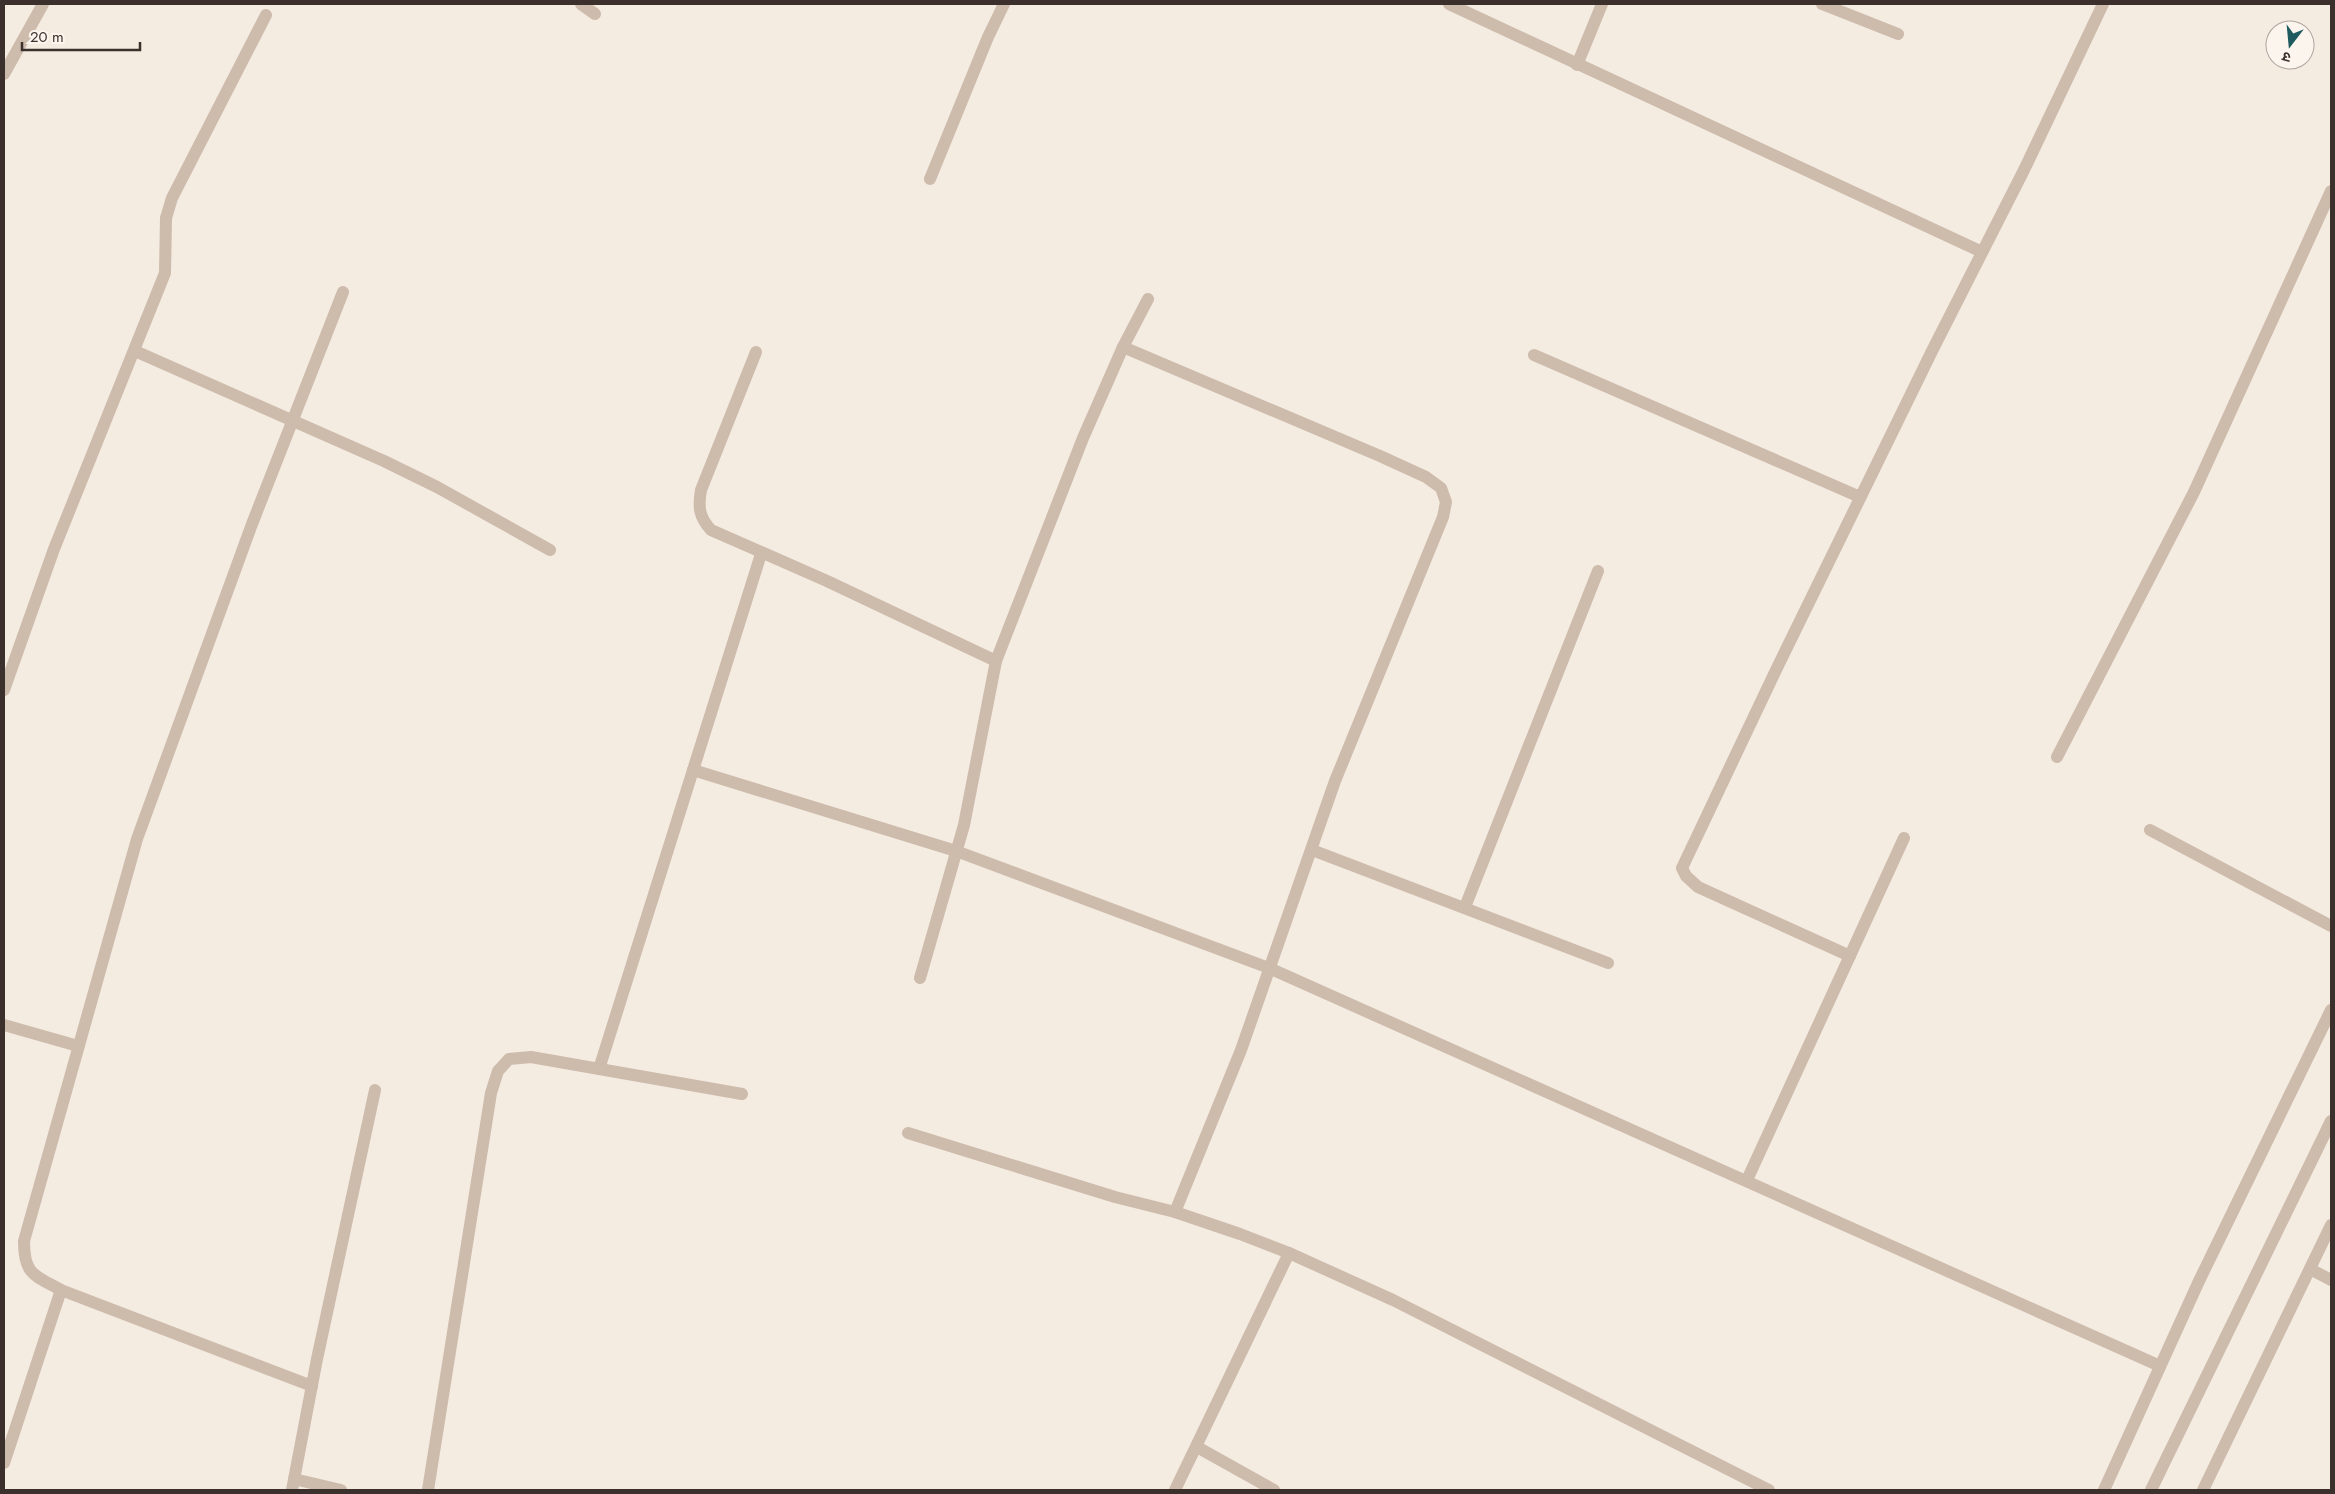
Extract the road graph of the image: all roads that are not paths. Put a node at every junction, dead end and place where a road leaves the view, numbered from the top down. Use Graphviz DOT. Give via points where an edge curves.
graph roads {
  1 [pos="43,4"];
  2 [pos="580,4"];
  3 [pos="1004,4"];
  4 [pos="1449,4"];
  5 [pos="1602,4"];
  6 [pos="1822,4"];
  7 [pos="2103,4"];
  8 [pos="595,14"];
  9 [pos="266,15"];
  10 [pos="1898,34"];
  11 [pos="1577,65"];
  12 [pos="4,74"];
  13 [pos="930,179"];
  14 [pos="2331,191"];
  15 [pos="1982,252"];
  16 [pos="344,292"];
  17 [pos="1148,299"];
  18 [pos="1123,347"];
  19 [pos="135,351"];
  20 [pos="756,352"];
  21 [pos="1534,355"];
  22 [pos="293,420"];
  23 [pos="1860,498"];
  24 [pos="550,550"];
  25 [pos="761,554"];
  26 [pos="1598,571"];
  27 [pos="996,661"];
  28 [pos="4,690"];
  29 [pos="2057,758"];
  30 [pos="693,770"];
  31 [pos="2150,830"];
  32 [pos="1904,838"];
  33 [pos="1312,850"];
  34 [pos="956,851"];
  35 [pos="1464,907"];
  36 [pos="2331,926"];
  37 [pos="1850,956"];
  38 [pos="1608,963"];
  39 [pos="1269,968"];
  40 [pos="920,978"];
  41 [pos="2331,1010"];
  42 [pos="4,1025"];
  43 [pos="78,1046"];
  44 [pos="599,1069"];
  45 [pos="375,1090"];
  46 [pos="742,1094"];
  47 [pos="2331,1121"];
  48 [pos="908,1133"];
  49 [pos="1746,1180"];
  50 [pos="1175,1212"];
  51 [pos="2331,1224"];
  52 [pos="1289,1253"];
  53 [pos="2310,1269"];
  54 [pos="2331,1280"];
  55 [pos="61,1290"];
  56 [pos="2160,1366"];
  57 [pos="312,1386"];
  58 [pos="1197,1447"];
  59 [pos="4,1463"];
  60 [pos="293,1485"];
  61 [pos="341,1490"];
  62 [pos="428,1490"];
  63 [pos="1175,1490"];
  64 [pos="1274,1490"];
  65 [pos="1769,1490"];
  66 [pos="2104,1490"];
  67 [pos="2151,1490"];
  68 [pos="2203,1490"];
  1 -- 12 [label="street"];
  2 -- 8 [label="street"];
  3 -- 13 [label="street"];
  4 -- 11 [label="street"];
  5 -- 11 [label="street"];
  6 -- 10 [label="street"];
  7 -- 15 [label="street"];
  9 -- 19 [label="street" via="172,198 166,218 165,273"];
  11 -- 15 [label="street"];
  14 -- 29 [label="street" via="2194,492"];
  15 -- 23 [label="street"];
  16 -- 22 [label="street"];
  17 -- 18 [label="street"];
  18 -- 27 [label="street" via="1083,438"];
  18 -- 33 [label="street" via="1388,459 1441,488 1446,502 1443,517 1335,782"];
  19 -- 22 [label="street"];
  19 -- 28 [label="street" via="54,549"];
  20 -- 25 [label="street" via="701,490 698,506 702,520 711,530"];
  21 -- 23 [label="street"];
  22 -- 24 [label="street" via="437,487"];
  22 -- 43 [label="street" via="248,533 137,839"];
  23 -- 37 [label="street" via="1682,868 1698,887"];
  25 -- 27 [label="street" via="827,580"];
  25 -- 30 [label="street"];
  26 -- 35 [label="street"];
  27 -- 34 [label="street" via="973,785"];
  30 -- 34 [label="street"];
  30 -- 44 [label="street"];
  31 -- 36 [label="street"];
  32 -- 37 [label="street"];
  33 -- 35 [label="street"];
  33 -- 39 [label="street"];
  34 -- 39 [label="street"];
  34 -- 40 [label="street"];
  35 -- 38 [label="street"];
  37 -- 49 [label="street"];
  39 -- 49 [label="street"];
  39 -- 50 [label="street" via="1241,1050"];
  41 -- 56 [label="street"];
  42 -- 43 [label="street"];
  43 -- 55 [label="street" via="24,1241 24,1260 34,1275"];
  44 -- 46 [label="street"];
  44 -- 62 [label="street" via="531,1057 509,1058 498,1072 491,1093"];
  45 -- 57 [label="street"];
  47 -- 67 [label="street"];
  48 -- 50 [label="street" via="1115,1197"];
  49 -- 56 [label="street"];
  50 -- 52 [label="street"];
  51 -- 53 [label="street"];
  52 -- 58 [label="street"];
  52 -- 65 [label="street" via="1393,1300"];
  53 -- 54 [label="street"];
  53 -- 68 [label="street"];
  55 -- 57 [label="street"];
  55 -- 59 [label="street"];
  56 -- 66 [label="street"];
  57 -- 60 [label="street"];
  58 -- 63 [label="street"];
  58 -- 64 [label="street"];
  60 -- 61 [label="street"];
}
